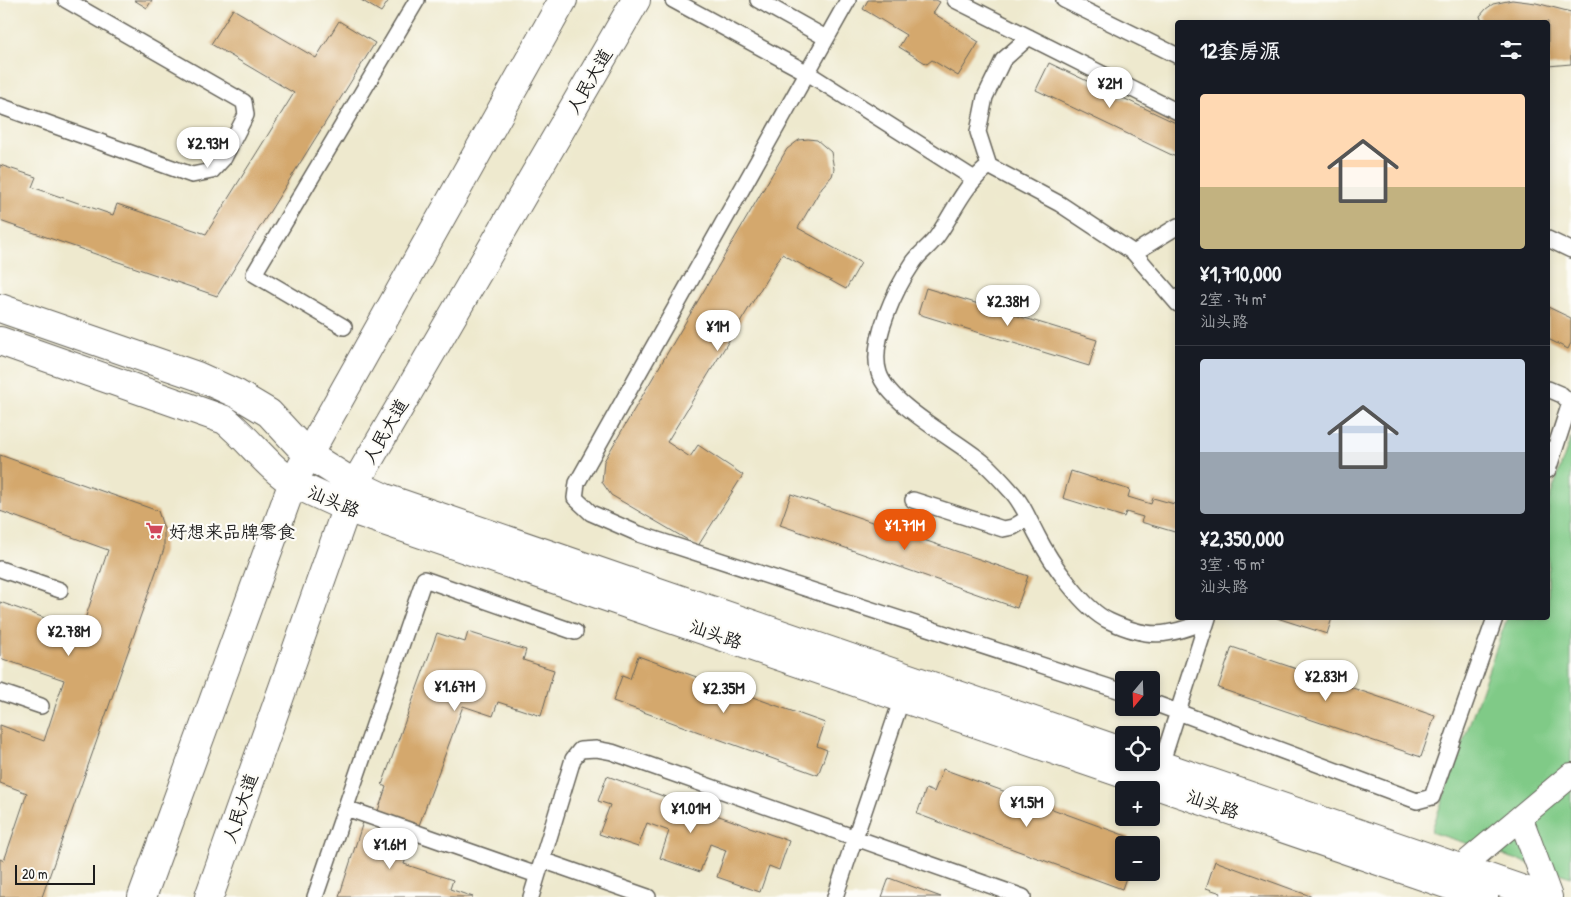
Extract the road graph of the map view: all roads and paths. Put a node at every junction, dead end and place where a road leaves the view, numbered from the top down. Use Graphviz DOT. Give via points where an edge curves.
graph roads {
  1 [pos="66,0"];
  2 [pos="417,0"];
  3 [pos="563,0"];
  4 [pos="636,0"];
  5 [pos="673,0"];
  6 [pos="758,0"];
  7 [pos="848,0"];
  8 [pos="956,0"];
  9 [pos="1064,0"];
  10 [pos="1029,37"];
  11 [pos="826,38"];
  12 [pos="1175,55"];
  13 [pos="806,72"];
  14 [pos="0,106"];
  15 [pos="1175,110"];
  16 [pos="989,166"];
  17 [pos="973,178"];
  18 [pos="1175,228"];
  19 [pos="1550,240"];
  20 [pos="1571,250"];
  21 [pos="1134,253"];
  22 [pos="1175,301"];
  23 [pos="0,308"];
  24 [pos="344,327"];
  25 [pos="0,341"];
  26 [pos="1550,390"];
  27 [pos="307,454"];
  28 [pos="1550,464"];
  29 [pos="293,482"];
  30 [pos="351,496"];
  31 [pos="913,500"];
  32 [pos="1028,518"];
  33 [pos="0,569"];
  34 [pos="60,590"];
  35 [pos="1206,620"];
  36 [pos="1208,620"];
  37 [pos="1495,620"];
  38 [pos="575,632"];
  39 [pos="1115,689"];
  40 [pos="0,692"];
  41 [pos="902,698"];
  42 [pos="1160,705"];
  43 [pos="41,706"];
  44 [pos="1178,712"];
  45 [pos="1115,749"];
  46 [pos="1115,758"];
  47 [pos="1160,759"];
  48 [pos="1159,771"];
  49 [pos="1571,776"];
  50 [pos="346,808"];
  51 [pos="1521,819"];
  52 [pos="855,838"];
  53 [pos="542,860"];
  54 [pos="537,876"];
  55 [pos="1456,877"];
  56 [pos="142,897"];
  57 [pos="209,897"];
  58 [pos="315,897"];
  59 [pos="531,897"];
  60 [pos="648,897"];
  61 [pos="835,897"];
  62 [pos="1023,897"];
  63 [pos="1484,897"];
  64 [pos="1544,897"];
  65 [pos="1550,897"];
  1 -- 14 [label="lane" via="244,102 246,115 224,158 212,171 192,175"];
  2 -- 24 [label="lane" via="254,274"];
  3 -- 27 [label="street"];
  4 -- 30 [label="street, 人民大道"];
  5 -- 13 [label="lane"];
  6 -- 11 [label="lane"];
  7 -- 11 [label="lane"];
  8 -- 10 [label="lane"];
  9 -- 12 [label="lane"];
  10 -- 15 [label="lane"];
  10 -- 16 [label="lane" via="1003,60 985,97 978,132"];
  11 -- 13 [label="lane"];
  13 -- 17 [label="lane"];
  13 -- 39 [label="lane" via="577,483 575,498 591,512 639,534"];
  16 -- 17 [label="lane"];
  16 -- 21 [label="lane" via="1060,204"];
  17 -- 32 [label="lane" via="937,237 913,262 890,306 877,346 878,372 886,388 909,409 984,463 1016,496"];
  18 -- 21 [label="lane"];
  19 -- 20 [label="lane"];
  21 -- 22 [label="lane"];
  23 -- 27 [label="street, 汕头路" via="197,376 237,394 269,413"];
  25 -- 29 [label="street, 汕头路" via="225,420"];
  26 -- 28 [label="lane" via="1562,394 1570,403"];
  27 -- 29 [label="street"];
  27 -- 30 [label="street, 汕头路"];
  29 -- 30 [label="street, 汕头路"];
  29 -- 56 [label="street"];
  30 -- 41 [label="street, 汕头路"];
  30 -- 45 [label="street, 汕头路" via="385,498"];
  30 -- 57 [label="street, 人民大道"];
  31 -- 32 [label="lane" via="1003,529"];
  32 -- 35 [label="lane" via="1051,562 1087,604 1108,621 1154,635 1175,633"];
  33 -- 34 [label="lane"];
  36 -- 44 [label="lane"];
  37 -- 44 [label="lane" via="1432,797 1417,801"];
  38 -- 50 [label="lane" via="424,579"];
  40 -- 43 [label="lane"];
  41 -- 46 [label="street, 汕头路"];
  41 -- 52 [label="lane"];
  42 -- 44 [label="lane"];
  44 -- 47 [label="lane"];
  48 -- 55 [label="street, 汕头路"];
  49 -- 51 [label="street"];
  50 -- 54 [label="lane"];
  50 -- 58 [label="lane"];
  51 -- 55 [label="street"];
  51 -- 65 [label="street"];
  52 -- 53 [label="lane" via="596,748 580,750 573,759"];
  52 -- 61 [label="lane"];
  52 -- 62 [label="lane"];
  53 -- 54 [label="lane"];
  53 -- 60 [label="lane"];
  54 -- 59 [label="lane"];
  55 -- 63 [label="street, 汕头路"];
  55 -- 64 [label="street, 汕头路"];
}
